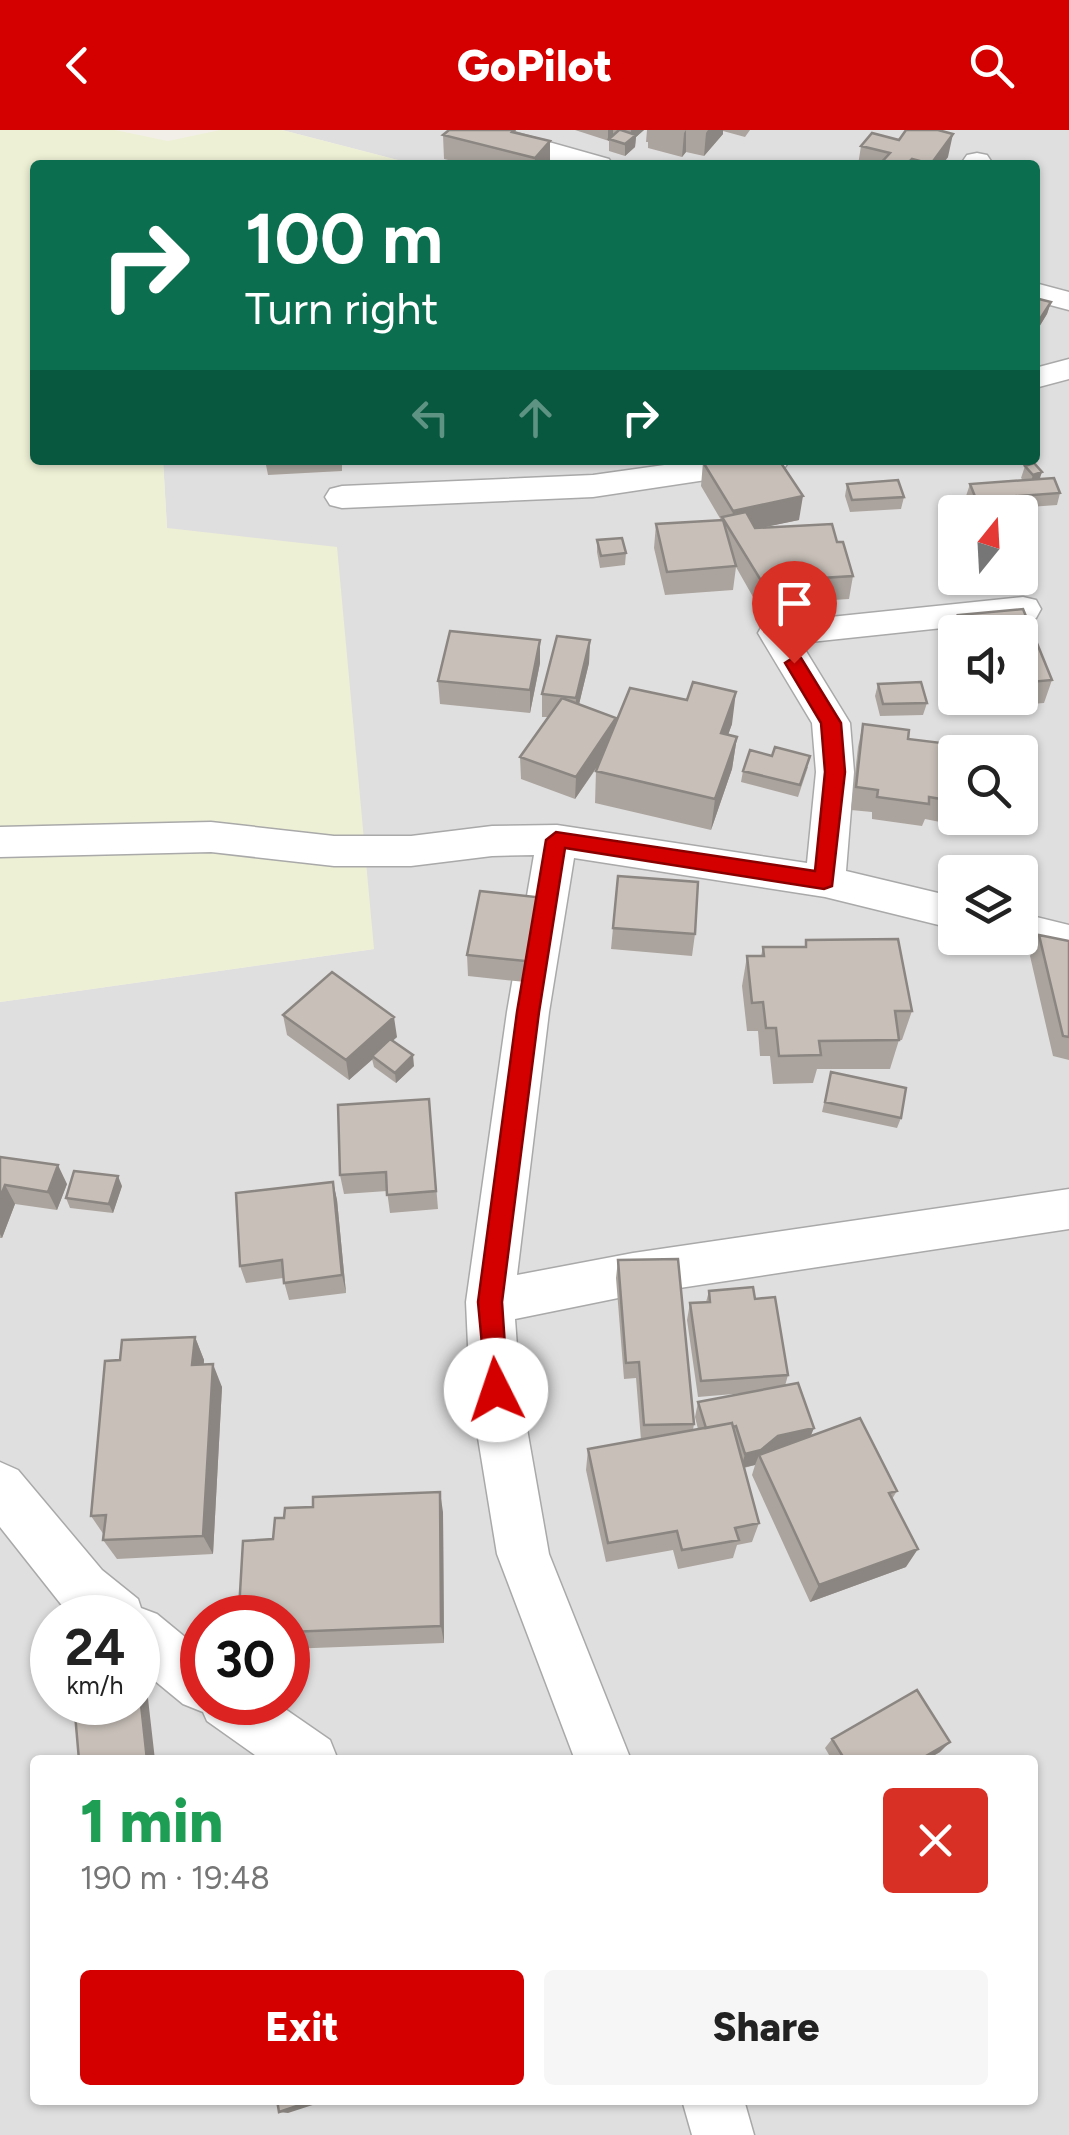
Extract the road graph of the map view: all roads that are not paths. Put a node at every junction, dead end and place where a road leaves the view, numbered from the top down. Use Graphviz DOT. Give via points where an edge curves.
graph roads {
  1 [pos="476,130"];
  2 [pos="582,160"];
  3 [pos="1040,293"];
  4 [pos="1069,302"];
  5 [pos="1069,369"];
  6 [pos="1040,377"];
  7 [pos="738,465"];
  8 [pos="342,497"];
  9 [pos="1024,608"];
  10 [pos="556,840"];
  11 [pos="0,842"];
  12 [pos="824,881"];
  13 [pos="938,909"];
  14 [pos="1038,933"];
  15 [pos="1069,941"];
  16 [pos="1069,1209"];
  17 [pos="490,1302"];
  18 [pos="0,1487"];
  19 [pos="91,1595"];
  20 [pos="160,1651"];
  21 [pos="180,1668"];
  22 [pos="259,1725"];
  23 [pos="303,1755"];
  24 [pos="601,1755"];
  25 [pos="715,2105"];
  26 [pos="723,2135"];
  1 -- 2 [label="street"];
  3 -- 4 [label="street"];
  5 -- 6 [label="street"];
  7 -- 8 [label="street" via="593,486"];
  9 -- 12 [label="street" via="776,633 831,723 835,772"];
  10 -- 11 [label="street" via="411,851 334,851 212,837"];
  10 -- 12 [label="street"];
  10 -- 17 [label="street"];
  12 -- 13 [label="street"];
  14 -- 15 [label="street"];
  16 -- 17 [label="street"];
  17 -- 24 [label="street" via="496,1390 524,1554"];
  18 -- 19 [label="street"];
  20 -- 21 [label="street"];
  22 -- 23 [label="street"];
  25 -- 26 [label="street"];
}
